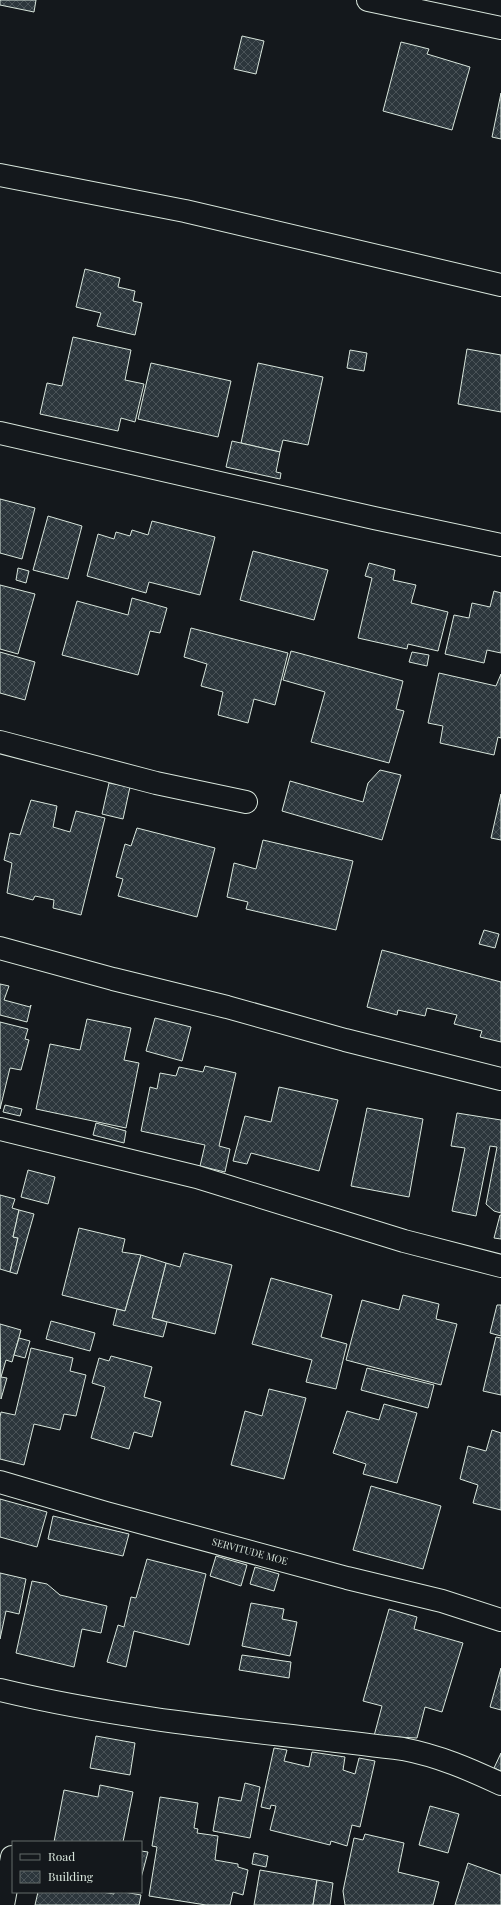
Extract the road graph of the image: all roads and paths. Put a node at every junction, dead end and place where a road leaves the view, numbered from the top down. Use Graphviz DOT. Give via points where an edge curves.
graph roads {
  1 [pos="368,0"];
  2 [pos="501,28"];
  3 [pos="0,175"];
  4 [pos="501,285"];
  5 [pos="0,433"];
  6 [pos="501,545"];
  7 [pos="0,742"];
  8 [pos="246,802"];
  9 [pos="0,948"];
  10 [pos="501,1079"];
  11 [pos="0,1129"];
  12 [pos="501,1266"];
  13 [pos="0,1482"];
  14 [pos="501,1620"];
  15 [pos="0,1690"];
  16 [pos="501,1784"];
  17 [pos="12,1858"];
  18 [pos="3,1905"];
  1 -- 2 [label="street"];
  3 -- 4 [label="street" via="193,213"];
  5 -- 6 [label="street"];
  7 -- 8 [label="street" via="156,783"];
  9 -- 10 [label="street"];
  11 -- 12 [label="street" via="197,1177 404,1241"];
  13 -- 14 [label="street, SERVITUDE MOE" via="347,1578 442,1601"];
  15 -- 16 [label="street" via="54,1703 214,1728 404,1749 451,1761"];
  17 -- 18 [label="street"];
}
